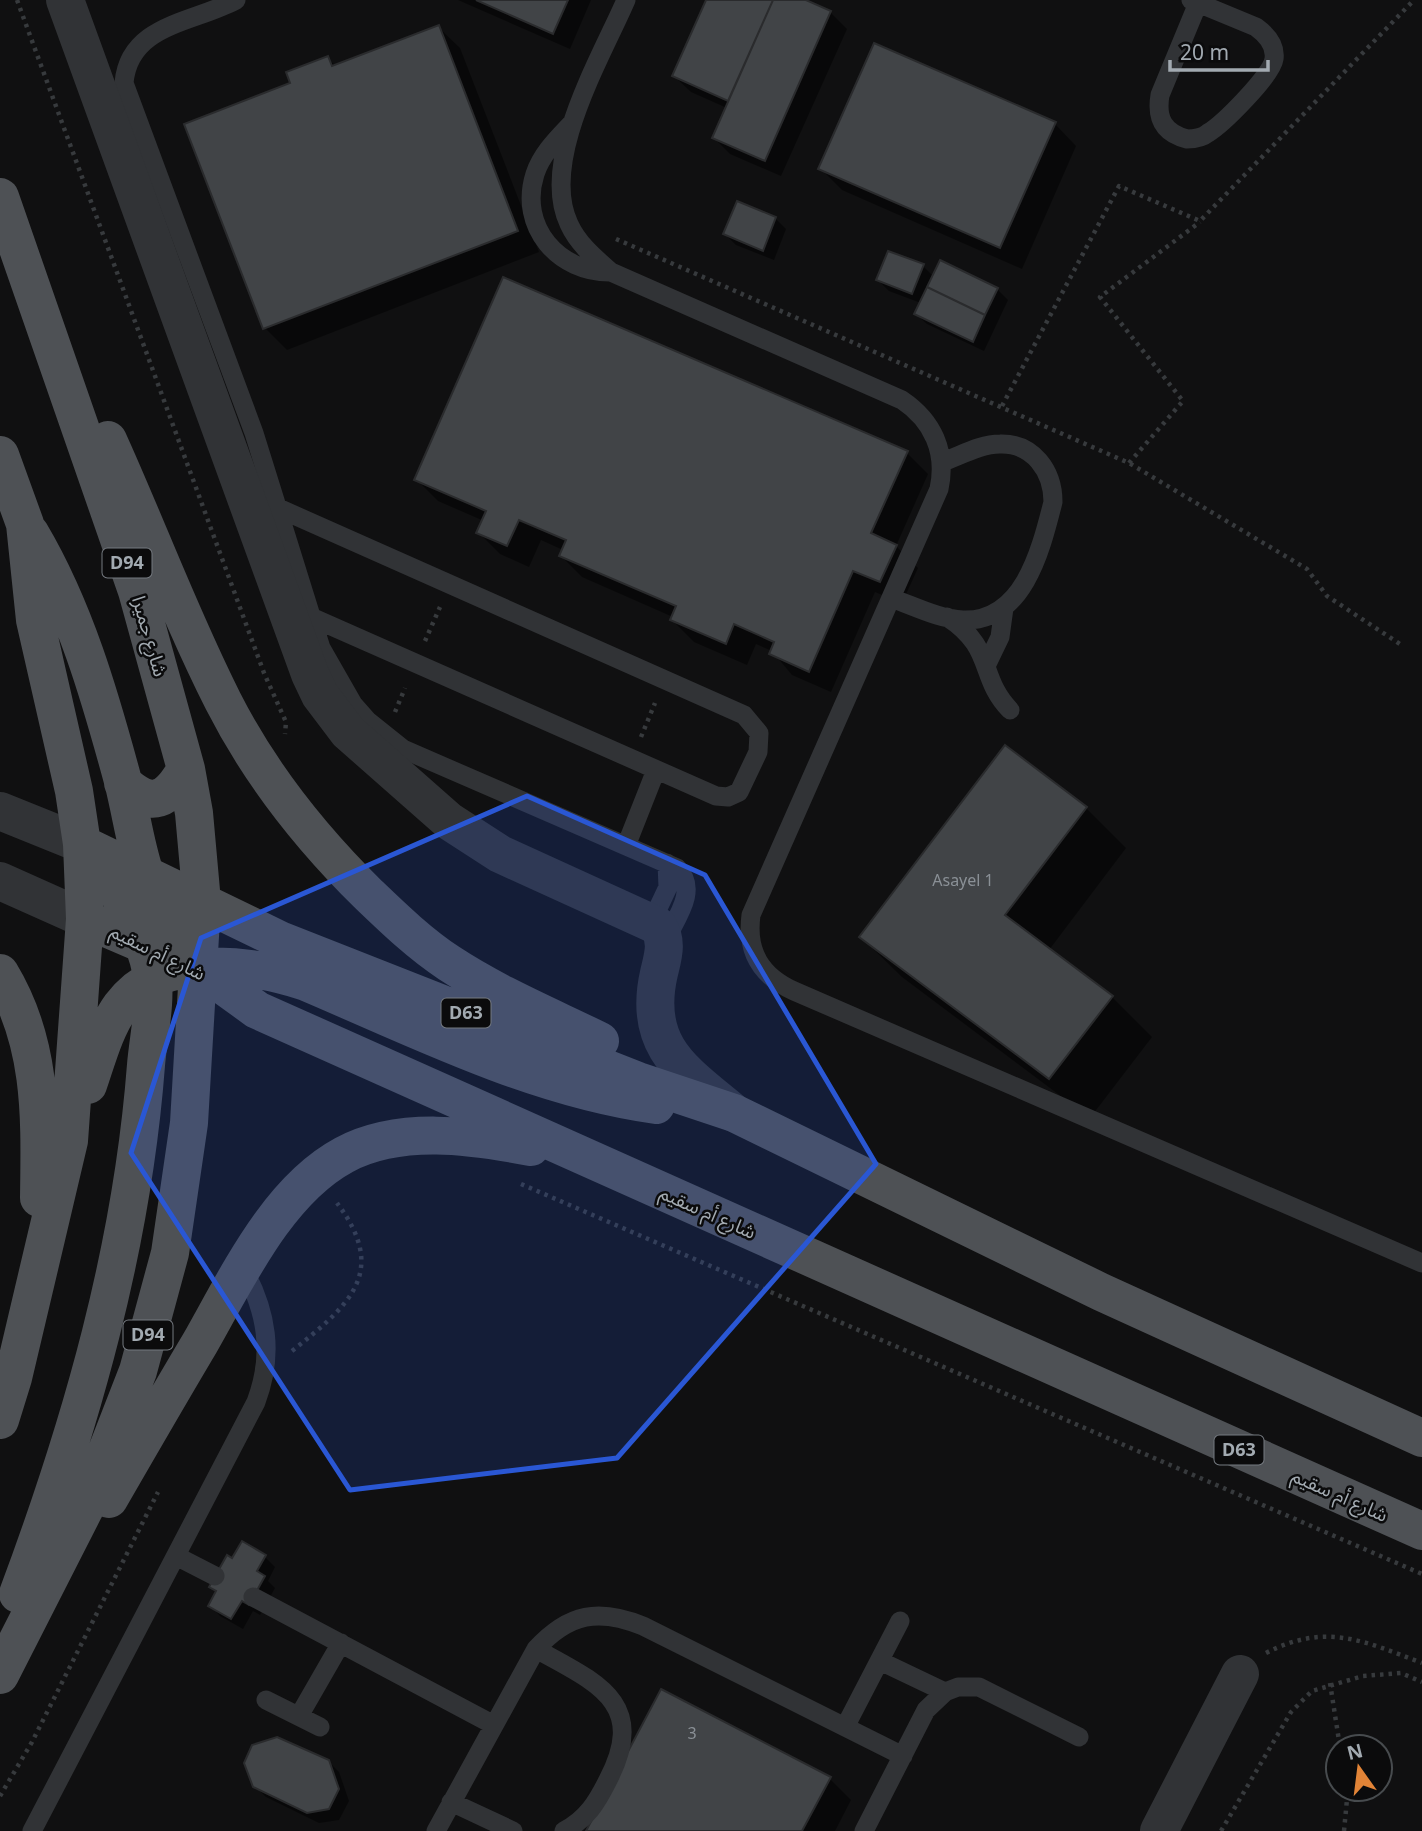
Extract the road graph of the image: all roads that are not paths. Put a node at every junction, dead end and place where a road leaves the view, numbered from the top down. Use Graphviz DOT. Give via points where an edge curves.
graph roads {
  1 [pos="65,0"];
  2 [pos="236,0"];
  3 [pos="626,0"];
  4 [pos="1196,1"];
  5 [pos="574,120"];
  6 [pos="0,197"];
  7 [pos="13,234"];
  8 [pos="611,272"];
  9 [pos="0,455"];
  10 [pos="942,462"];
  11 [pos="276,507"];
  12 [pos="24,524"];
  13 [pos="891,598"];
  14 [pos="1004,608"];
  15 [pos="311,617"];
  16 [pos="946,617"];
  17 [pos="987,664"];
  18 [pos="1010,710"];
  19 [pos="186,769"];
  20 [pos="656,770"];
  21 [pos="123,783"];
  22 [pos="0,811"];
  23 [pos="82,844"];
  24 [pos="626,846"];
  25 [pos="145,873"];
  26 [pos="0,881"];
  27 [pos="202,902"];
  28 [pos="85,919"];
  29 [pos="658,931"];
  30 [pos="148,960"];
  31 [pos="199,968"];
  32 [pos="0,973"];
  33 [pos="734,1113"];
  34 [pos="69,1141"];
  35 [pos="589,1158"];
  36 [pos="1422,1263"];
  37 [pos="243,1268"];
  38 [pos="38,1275"];
  39 [pos="0,1420"];
  40 [pos="1422,1438"];
  41 [pos="1422,1531"];
  42 [pos="176,1556"];
  43 [pos="215,1576"];
  44 [pos="253,1597"];
  45 [pos="900,1621"];
  46 [pos="0,1642"];
  47 [pos="341,1643"];
  48 [pos="536,1649"];
  49 [pos="880,1661"];
  50 [pos="1240,1674"];
  51 [pos="0,1675"];
  52 [pos="0,1685"];
  53 [pos="945,1692"];
  54 [pos="266,1700"];
  55 [pos="299,1716"];
  56 [pos="492,1724"];
  57 [pos="320,1727"];
  58 [pos="845,1727"];
  59 [pos="1079,1737"];
  60 [pos="903,1756"];
  61 [pos="451,1802"];
  62 [pos="32,1831"];
  63 [pos="436,1831"];
  64 [pos="513,1831"];
  65 [pos="564,1831"];
  66 [pos="863,1831"];
  67 [pos="1159,1831"];
  1 -- 29 [label="street" via="320,695 348,732 465,833"];
  2 -- 11 [label="lane" via="172,25 141,43 125,68 124,83 226,355"];
  3 -- 5 [label="lane"];
  4 -- 4 [label="lane" via="1256,27 1274,50 1271,69 1210,133 1187,139 1176,136 1160,119 1158,107"];
  5 -- 8 [label="lane" via="561,170 562,206 577,239"];
  5 -- 8 [label="lane" via="548,149 535,174 532,212 538,231 557,255 583,270"];
  6 -- 7 [label="main road, شارع جميرا / D94"];
  7 -- 19 [label="main road, شارع جميرا / D94" via="137,592"];
  7 -- 33 [label="main road" via="206,664 278,791 342,868 430,949 488,987"];
  8 -- 10 [label="lane" via="902,400 925,420"];
  9 -- 12 [label="main road"];
  10 -- 13 [label="lane" via="939,489"];
  10 -- 14 [label="lane" via="987,446 1012,445 1035,457 1049,477 1053,489 1050,514 1022,589"];
  11 -- 15 [label="lane"];
  11 -- 20 [label="lane" via="744,715 759,733 758,752 743,787 734,795 716,796"];
  12 -- 21 [label="main road, شارع أم سقيم" via="74,622"];
  12 -- 23 [label="main road" via="35,620"];
  13 -- 16 [label="lane"];
  13 -- 36 [label="lane" via="751,915 751,944 765,973 794,991"];
  14 -- 16 [label="lane" via="976,619"];
  14 -- 17 [label="lane" via="1000,637"];
  15 -- 20 [label="lane"];
  15 -- 24 [label="lane" via="341,687 385,735 424,760"];
  16 -- 17 [label="lane" via="971,636"];
  17 -- 18 [label="lane" via="994,689"];
  19 -- 21 [label="main road" via="167,795 152,800 137,796"];
  19 -- 27 [label="main road, شارع جميرا / D94"];
  20 -- 24 [label="lane"];
  21 -- 25 [label="main road, شارع أم سقيم"];
  22 -- 23 [label="street"];
  23 -- 25 [label="main road, D63"];
  23 -- 28 [label="main road"];
  23 -- 30 [label="main road" via="110,878"];
  24 -- 29 [label="lane" via="684,874 688,891"];
  25 -- 27 [label="main road, D63"];
  25 -- 31 [label="main road, شارع أم سقيم" via="167,921"];
  26 -- 28 [label="street, شارع أم سقيم"];
  27 -- 31 [label="main road, شارع جميرا / D94"];
  27 -- 33 [label="main road, D63" via="282,941 631,1078"];
  28 -- 30 [label="main road, شارع أم سقيم"];
  28 -- 34 [label="main road"];
  29 -- 33 [label="street" via="658,1032 680,1067"];
  30 -- 31 [label="main road"];
  30 -- 34 [label="main road" via="97,1058"];
  30 -- 46 [label="main road" via="142,1129 122,1245 97,1356 49,1510"];
  31 -- 33 [label="main road" via="236,966 281,974 484,1057 581,1091 645,1104"];
  31 -- 35 [label="main road, شارع أم سقيم / D63" via="257,1010"];
  31 -- 51 [label="main road, D94" via="189,1123 170,1253 138,1371 84,1510"];
  32 -- 38 [label="main road" via="23,1020 39,1088"];
  33 -- 40 [label="main road, D63" via="1101,1292"];
  34 -- 38 [label="main road"];
  35 -- 37 [label="main road" via="461,1136 367,1145 344,1155 303,1185"];
  35 -- 41 [label="main road, شارع أم سقيم / D63"];
  37 -- 42 [label="lane" via="258,1294 265,1320 265,1372 256,1402"];
  37 -- 52 [label="main road"];
  38 -- 39 [label="main road"];
  42 -- 43 [label="lane"];
  42 -- 62 [label="lane"];
  44 -- 47 [label="lane"];
  45 -- 49 [label="lane"];
  47 -- 55 [label="lane"];
  47 -- 56 [label="lane"];
  48 -- 56 [label="lane"];
  48 -- 58 [label="lane" via="552,1631 573,1620 621,1617"];
  48 -- 65 [label="lane" via="600,1685 615,1706 622,1730 617,1764 599,1798 589,1813"];
  49 -- 53 [label="lane"];
  49 -- 58 [label="lane"];
  50 -- 67 [label="street"];
  53 -- 59 [label="lane" via="979,1687"];
  53 -- 60 [label="lane" via="926,1710"];
  54 -- 55 [label="lane"];
  55 -- 57 [label="lane"];
  56 -- 61 [label="lane"];
  58 -- 60 [label="lane"];
  60 -- 66 [label="lane"];
  61 -- 63 [label="lane"];
  61 -- 64 [label="lane"];
}
